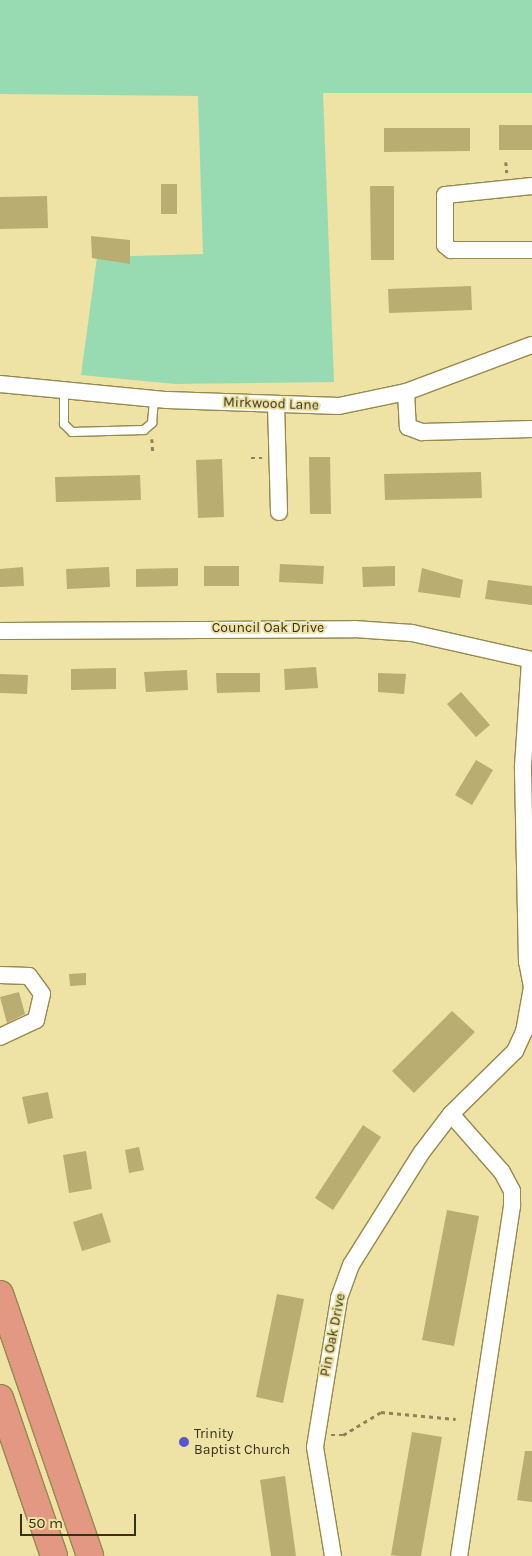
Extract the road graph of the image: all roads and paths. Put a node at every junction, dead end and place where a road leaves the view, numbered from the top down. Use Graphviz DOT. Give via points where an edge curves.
graph roads {
  1 [pos="532,186"];
  2 [pos="532,250"];
  3 [pos="532,345"];
  4 [pos="0,384"];
  5 [pos="64,390"];
  6 [pos="406,392"];
  7 [pos="154,399"];
  8 [pos="276,404"];
  9 [pos="532,428"];
  10 [pos="279,512"];
  11 [pos="0,631"];
  12 [pos="531,660"];
  13 [pos="530,843"];
  14 [pos="0,975"];
  15 [pos="532,987"];
  16 [pos="0,1036"];
  17 [pos="451,1114"];
  18 [pos="0,1294"];
  19 [pos="0,1341"];
  20 [pos="0,1398"];
  21 [pos="456,1419"];
  22 [pos="327,1435"];
  23 [pos="54,1556"];
  24 [pos="75,1556"];
  25 [pos="90,1556"];
  26 [pos="333,1556"];
  27 [pos="459,1556"];
  1 -- 2 [label="street" via="445,195 445,245 451,250"];
  3 -- 6 [label="street, Mirkwood Lane"];
  4 -- 5 [label="street, Mirkwood Lane"];
  5 -- 7 [label="street, Mirkwood Lane"];
  5 -- 7 [label="lane" via="64,424 72,432 144,430 152,423"];
  6 -- 8 [label="street, Mirkwood Lane" via="339,406"];
  6 -- 9 [label="street" via="408,426 422,432"];
  7 -- 8 [label="street, Mirkwood Lane"];
  8 -- 10 [label="street"];
  11 -- 12 [label="street, Council Oak Drive" via="354,629 412,633"];
  12 -- 13 [label="street, Pin Oak Drive" via="523,766"];
  13 -- 15 [label="street, Pin Oak Drive" via="527,962"];
  14 -- 16 [label="street" via="29,976 42,994 36,1020"];
  15 -- 17 [label="street, Pin Oak Drive" via="524,1032 515,1052"];
  17 -- 26 [label="street, Pin Oak Drive" via="422,1152 351,1265 339,1298 316,1447"];
  17 -- 27 [label="street" via="502,1172 512,1191"];
  18 -- 25 [label="highway"];
  19 -- 24 [label="highway"];
  20 -- 23 [label="highway"];
  21 -- 22 [label="path" via="381,1412 343,1435"];
}
